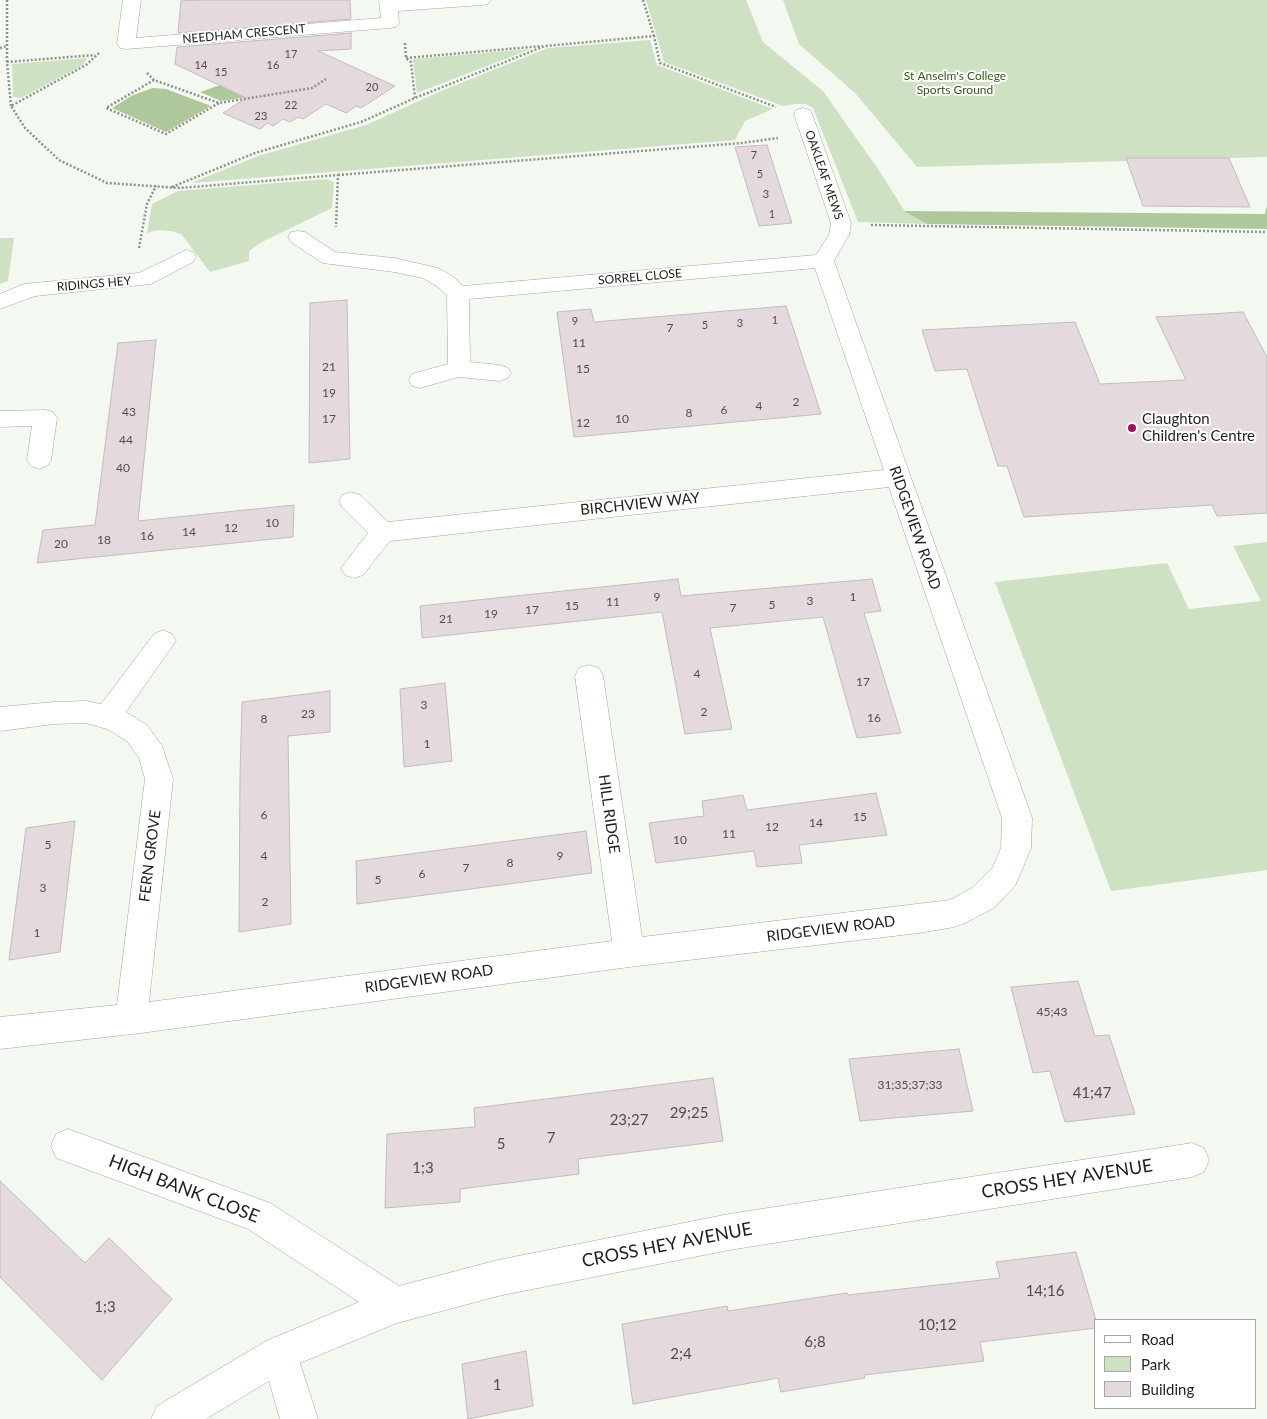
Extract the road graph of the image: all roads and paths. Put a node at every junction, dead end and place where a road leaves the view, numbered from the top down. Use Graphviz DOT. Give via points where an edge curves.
graph roads {
  1 [pos="7,0"];
  2 [pos="132,0"];
  3 [pos="482,0"];
  4 [pos="643,0"];
  5 [pos="394,4"];
  6 [pos="654,36"];
  7 [pos="126,44"];
  8 [pos="7,46"];
  9 [pos="545,46"];
  10 [pos="0,48"];
  11 [pos="95,55"];
  12 [pos="406,58"];
  13 [pos="7,62"];
  14 [pos="147,73"];
  15 [pos="326,79"];
  16 [pos="154,80"];
  17 [pos="415,98"];
  18 [pos="219,103"];
  19 [pos="11,106"];
  20 [pos="804,114"];
  21 [pos="810,133"];
  22 [pos="338,175"];
  23 [pos="156,186"];
  24 [pos="172,187"];
  25 [pos="841,225"];
  26 [pos="1267,232"];
  27 [pos="298,236"];
  28 [pos="186,258"];
  29 [pos="330,258"];
  30 [pos="823,261"];
  31 [pos="134,280"];
  32 [pos="458,293"];
  33 [pos="0,302"];
  34 [pos="459,369"];
  35 [pos="500,373"];
  36 [pos="420,380"];
  37 [pos="0,419"];
  38 [pos="39,460"];
  39 [pos="896,476"];
  40 [pos="351,501"];
  41 [pos="383,532"];
  42 [pos="354,568"];
  43 [pos="163,641"];
  44 [pos="589,676"];
  45 [pos="107,717"];
  46 [pos="0,719"];
  47 [pos="628,953"];
  48 [pos="131,1019"];
  49 [pos="0,1034"];
  50 [pos="68,1146"];
  51 [pos="1192,1160"];
  52 [pos="396,1305"];
  53 [pos="279,1354"];
  54 [pos="170,1419"];
  55 [pos="299,1419"];
  1 -- 8 [label="path"];
  2 -- 7 [label="street"];
  3 -- 5 [label="street"];
  4 -- 6 [label="path"];
  5 -- 7 [label="street, NEEDHAM CRESCENT" via="390,22"];
  5 -- 12 [label="path"];
  6 -- 9 [label="path"];
  6 -- 20 [label="path" via="660,63 779,108"];
  7 -- 11 [label="path"];
  8 -- 10 [label="path"];
  8 -- 13 [label="path"];
  9 -- 12 [label="path"];
  9 -- 17 [label="path"];
  11 -- 13 [label="path"];
  11 -- 19 [label="path" via="86,65"];
  12 -- 17 [label="path" via="411,62"];
  13 -- 19 [label="path"];
  14 -- 16 [label="path"];
  15 -- 18 [label="path" via="312,88"];
  16 -- 18 [label="path"];
  16 -- 18 [label="path" via="106,108 166,134"];
  17 -- 24 [label="path" via="361,122 255,153"];
  19 -- 23 [label="path" via="25,128 60,160 107,183"];
  20 -- 21 [label="street, OAKLEAF MEWS"];
  21 -- 22 [label="path" via="742,143"];
  21 -- 25 [label="street, OAKLEAF MEWS" via="838,208"];
  22 -- 24 [label="path"];
  22 -- 29 [label="path" via="335,240"];
  23 -- 24 [label="path"];
  23 -- 31 [label="path" via="146,204"];
  25 -- 26 [label="path"];
  25 -- 30 [label="street, OAKLEAF MEWS" via="839,235"];
  27 -- 29 [label="street"];
  28 -- 31 [label="street, RIDINGS HEY" via="143,280"];
  29 -- 32 [label="street" via="394,265 430,273"];
  30 -- 32 [label="street, SORREL CLOSE"];
  30 -- 39 [label="street, RIDGEVIEW ROAD"];
  31 -- 33 [label="street, RIDINGS HEY" via="32,289"];
  32 -- 34 [label="street"];
  34 -- 35 [label="street"];
  34 -- 36 [label="street"];
  37 -- 38 [label="street" via="45,418"];
  39 -- 41 [label="street, BIRCHVIEW WAY"];
  39 -- 47 [label="street, RIDGEVIEW ROAD" via="1017,818 1016,848 1004,876 983,898 954,913"];
  40 -- 41 [label="street"];
  41 -- 42 [label="street"];
  43 -- 45 [label="street"];
  44 -- 47 [label="street, HILL RIDGE"];
  45 -- 46 [label="street, FERN GROVE" via="78,713"];
  45 -- 48 [label="street, FERN GROVE" via="137,733 152,754 159,778"];
  47 -- 48 [label="street, RIDGEVIEW ROAD"];
  48 -- 49 [label="street, RIDGEVIEW ROAD"];
  50 -- 52 [label="street, HIGH BANK CLOSE" via="258,1214"];
  51 -- 52 [label="street, CROSS HEY AVENUE" via="729,1232 498,1278"];
  52 -- 53 [label="street, CROSS HEY AVENUE"];
  53 -- 54 [label="street, CROSS HEY AVENUE"];
  53 -- 55 [label="street"];
}
